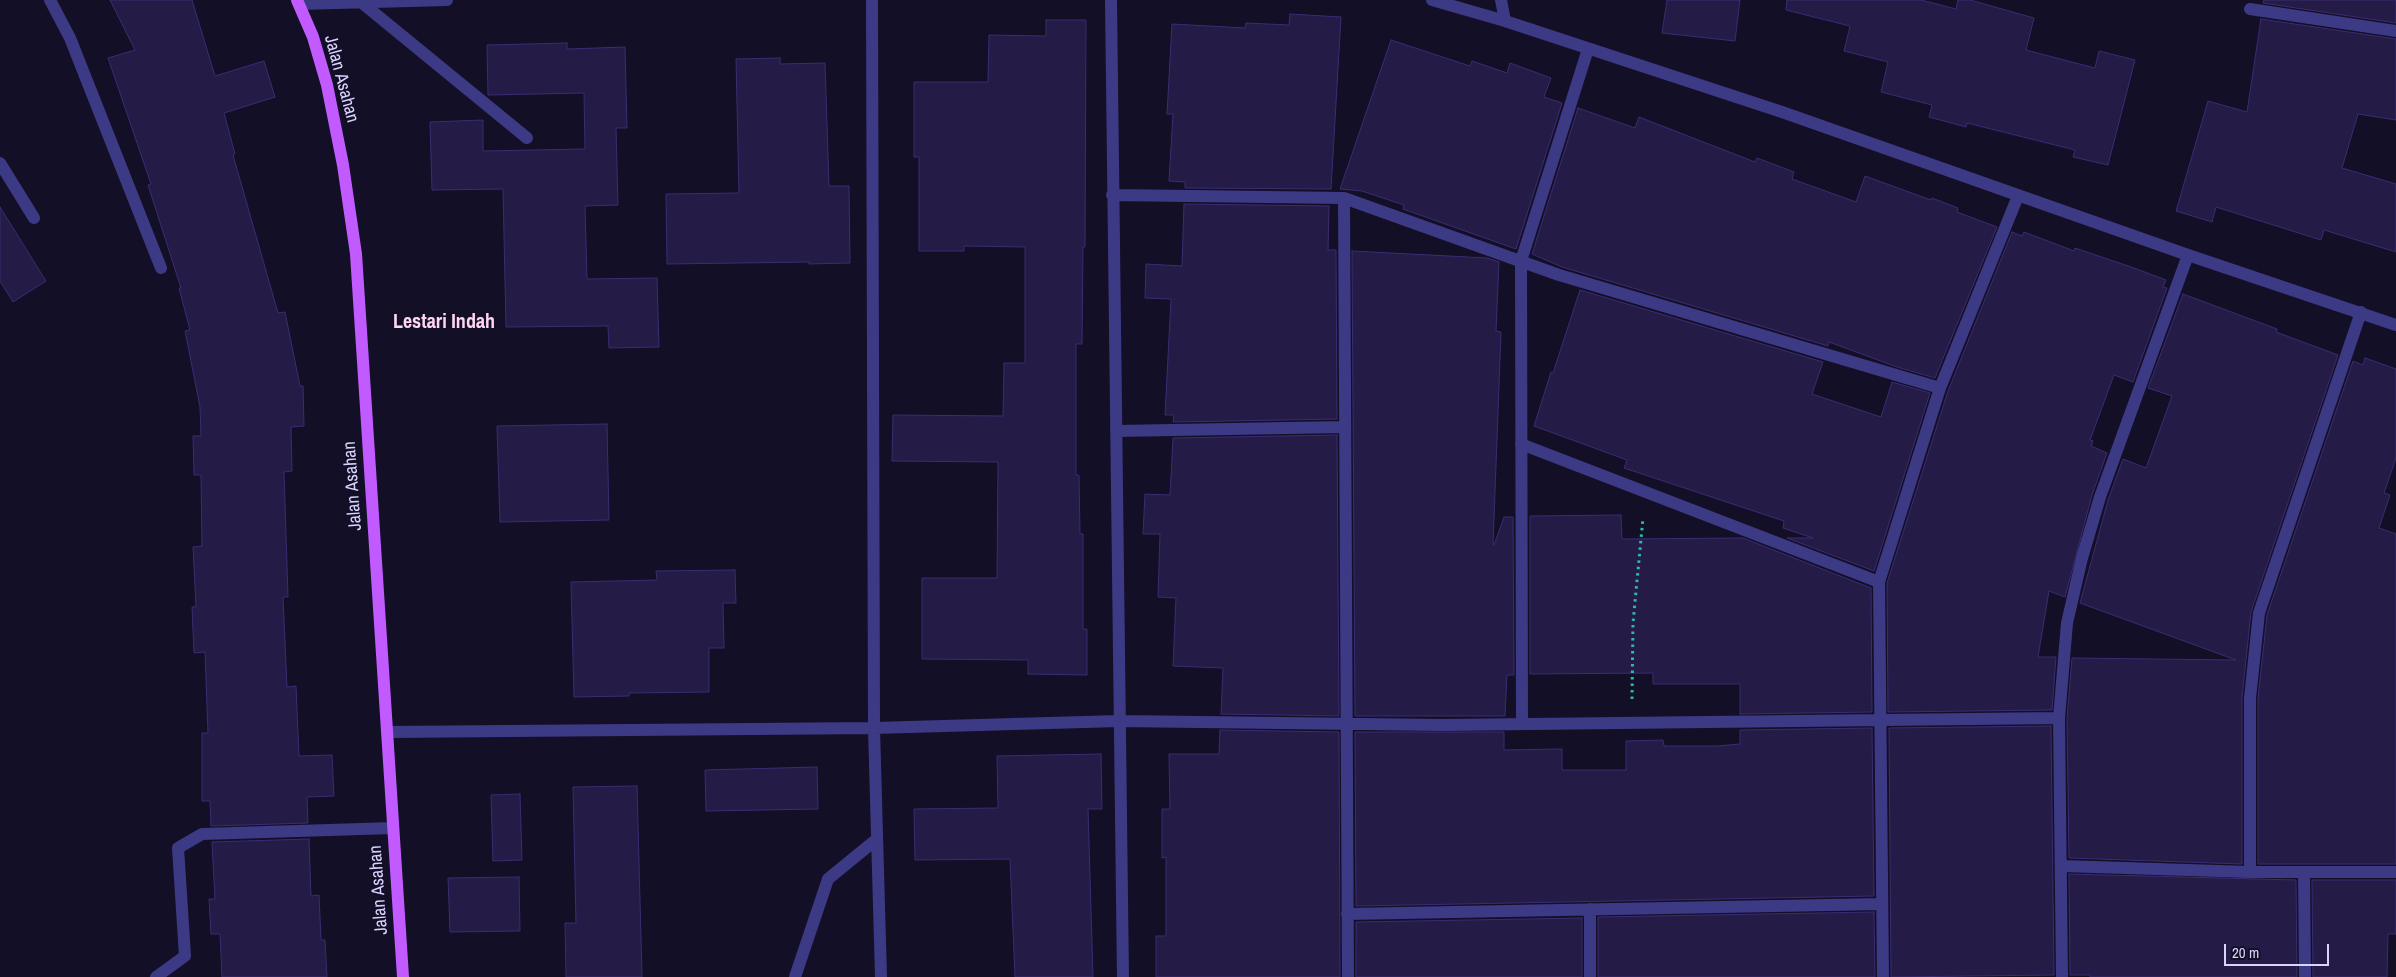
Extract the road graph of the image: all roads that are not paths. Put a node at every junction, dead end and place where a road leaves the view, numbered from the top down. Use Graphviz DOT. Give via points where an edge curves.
graph roads {
  1 [pos="50,0"];
  2 [pos="447,0"];
  3 [pos="872,0"];
  4 [pos="1110,0"];
  5 [pos="1432,0"];
  6 [pos="1501,0"];
  7 [pos="298,2"];
  8 [pos="361,2"];
  9 [pos="2250,9"];
  10 [pos="1505,22"];
  11 [pos="2396,31"];
  12 [pos="1588,48"];
  13 [pos="527,138"];
  14 [pos="0,163"];
  15 [pos="1112,195"];
  16 [pos="2018,196"];
  17 [pos="1344,198"];
  18 [pos="34,218"];
  19 [pos="2188,255"];
  20 [pos="1521,261"];
  21 [pos="161,268"];
  22 [pos="2361,312"];
  23 [pos="2396,325"];
  24 [pos="1940,388"];
  25 [pos="1345,427"];
  26 [pos="1116,431"];
  27 [pos="1521,444"];
  28 [pos="1879,582"];
  29 [pos="2059,718"];
  30 [pos="1879,719"];
  31 [pos="1119,721"];
  32 [pos="1346,724"];
  33 [pos="1522,724"];
  34 [pos="874,728"];
  35 [pos="387,732"];
  36 [pos="393,828"];
  37 [pos="877,839"];
  38 [pos="2062,866"];
  39 [pos="2250,872"];
  40 [pos="2304,872"];
  41 [pos="2396,872"];
  42 [pos="1882,904"];
  43 [pos="1590,910"];
  44 [pos="1348,914"];
  45 [pos="156,977"];
  46 [pos="403,977"];
  47 [pos="795,977"];
  48 [pos="881,977"];
  49 [pos="1123,977"];
  50 [pos="1348,977"];
  51 [pos="1590,977"];
  52 [pos="1883,977"];
  53 [pos="2062,977"];
  54 [pos="2305,977"];
  1 -- 21 [label="street" via="70,38"];
  2 -- 8 [label="street"];
  3 -- 34 [label="street"];
  4 -- 15 [label="street"];
  5 -- 10 [label="street"];
  6 -- 10 [label="street"];
  7 -- 8 [label="street"];
  7 -- 35 [label="main road, Jalan Asahan" via="313,37 327,85 356,254"];
  8 -- 13 [label="street"];
  9 -- 11 [label="street"];
  10 -- 12 [label="street"];
  12 -- 16 [label="street" via="1782,112"];
  12 -- 20 [label="street"];
  14 -- 18 [label="street"];
  15 -- 17 [label="street"];
  15 -- 26 [label="street"];
  16 -- 19 [label="street"];
  16 -- 24 [label="street"];
  17 -- 20 [label="street"];
  17 -- 25 [label="street"];
  19 -- 22 [label="street"];
  19 -- 29 [label="street" via="2100,497 2082,558 2067,623"];
  20 -- 24 [label="street"];
  20 -- 27 [label="street"];
  22 -- 23 [label="street"];
  22 -- 39 [label="street" via="2259,613 2250,698"];
  24 -- 28 [label="street"];
  25 -- 26 [label="street"];
  25 -- 32 [label="street"];
  26 -- 31 [label="street"];
  27 -- 28 [label="street"];
  27 -- 33 [label="street"];
  28 -- 30 [label="street"];
  29 -- 30 [label="street"];
  29 -- 38 [label="street"];
  30 -- 33 [label="street"];
  30 -- 42 [label="street"];
  31 -- 32 [label="street"];
  31 -- 34 [label="street"];
  31 -- 49 [label="street"];
  32 -- 33 [label="street"];
  32 -- 44 [label="street"];
  34 -- 35 [label="street"];
  34 -- 37 [label="street"];
  35 -- 36 [label="main road, Jalan Asahan"];
  36 -- 45 [label="street" via="202,834 178,848 185,956"];
  36 -- 46 [label="main road, Jalan Asahan"];
  37 -- 47 [label="street" via="828,879"];
  37 -- 48 [label="street"];
  38 -- 39 [label="street"];
  38 -- 53 [label="street"];
  39 -- 40 [label="street"];
  40 -- 41 [label="street"];
  40 -- 54 [label="street"];
  42 -- 43 [label="street"];
  42 -- 52 [label="street"];
  43 -- 44 [label="street"];
  43 -- 51 [label="street"];
  44 -- 50 [label="street"];
}
